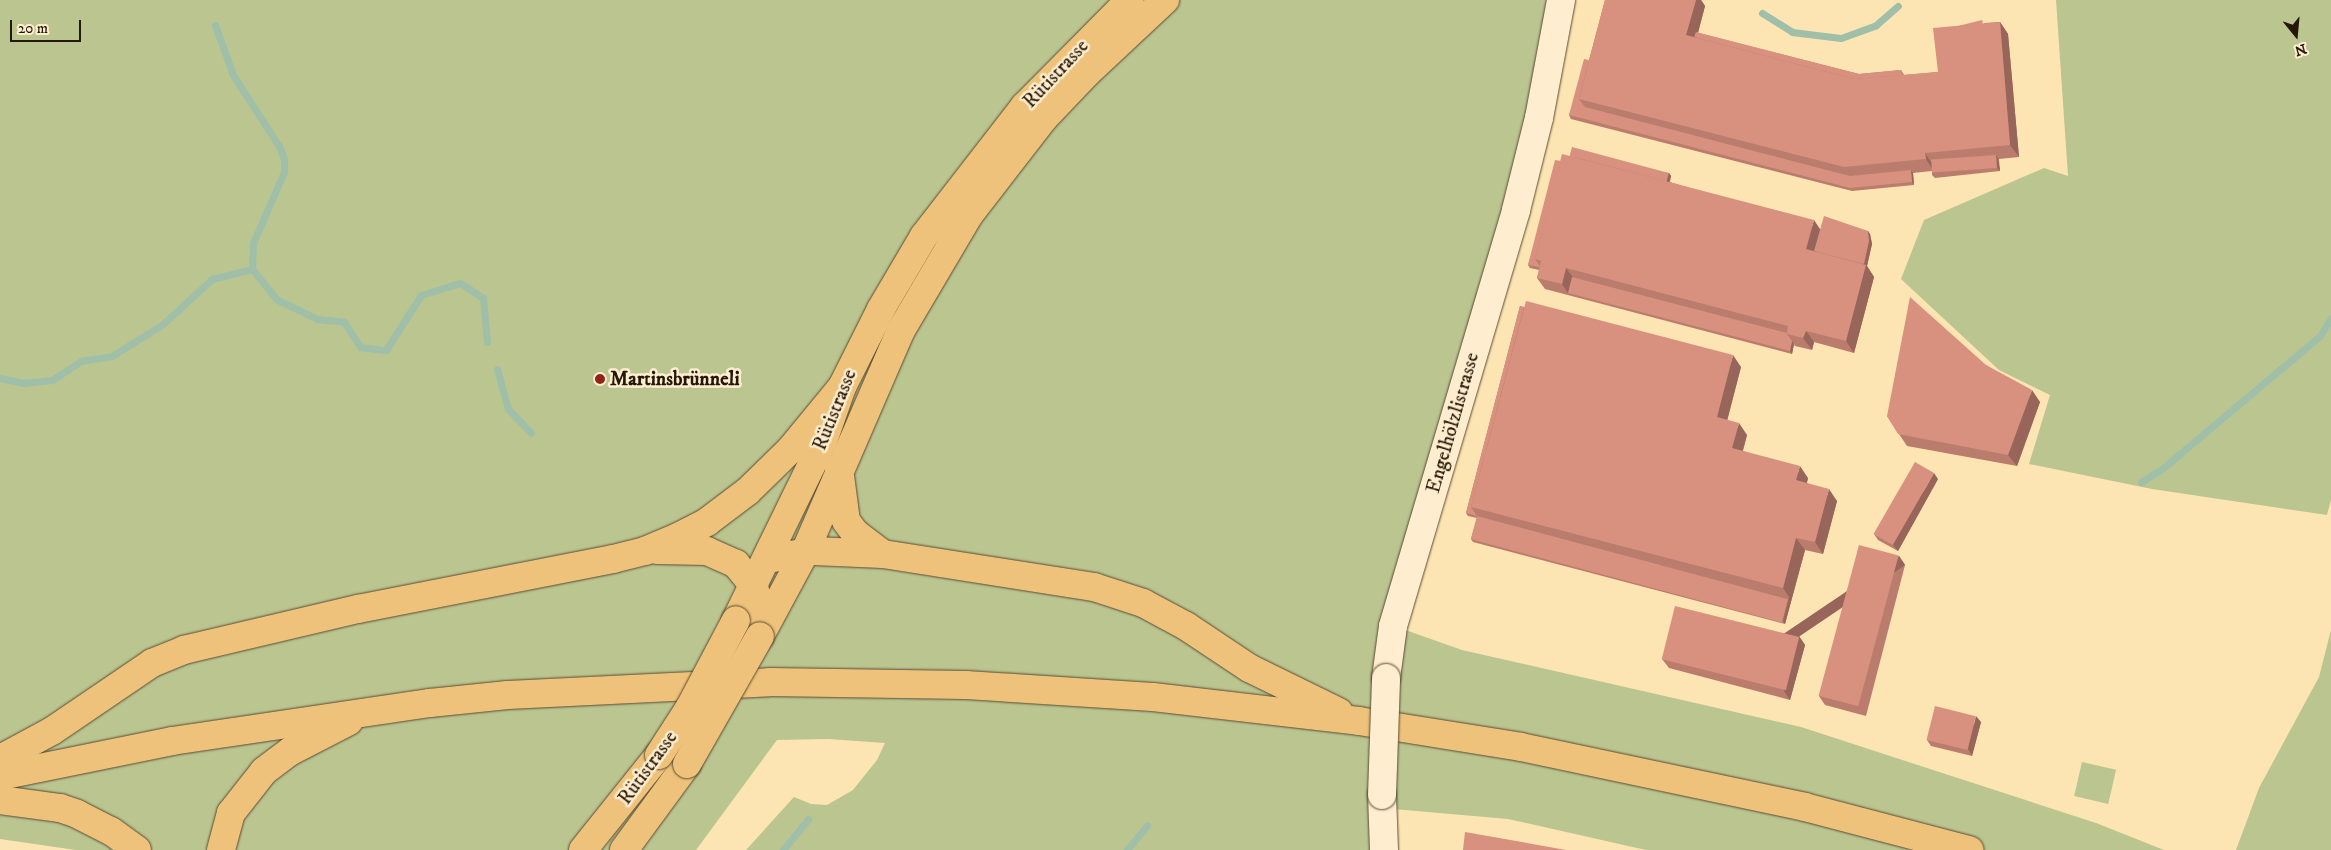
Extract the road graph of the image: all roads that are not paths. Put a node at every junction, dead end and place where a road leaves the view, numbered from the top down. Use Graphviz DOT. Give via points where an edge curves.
graph roads {
  1 [pos="1130,0"];
  2 [pos="1165,0"];
  3 [pos="1561,0"];
  4 [pos="842,387"];
  5 [pos="839,468"];
  6 [pos="644,551"];
  7 [pos="805,552"];
  8 [pos="883,554"];
  9 [pos="768,559"];
  10 [pos="754,586"];
  11 [pos="756,626"];
  12 [pos="368,712"];
  13 [pos="1359,721"];
  14 [pos="0,758"];
  15 [pos="0,776"];
  16 [pos="0,800"];
  17 [pos="137,850"];
  18 [pos="221,850"];
  19 [pos="583,850"];
  20 [pos="624,850"];
  21 [pos="1384,850"];
  22 [pos="1969,850"];
  1 -- 4 [label="main road, Rütistrasse" via="1067,59 977,163 924,236 881,309"];
  2 -- 5 [label="main road, Rütistrasse" via="1044,118 969,215 900,332"];
  3 -- 21 [label="street, Engelhölzlistrasse, bridge" via="1539,118 1516,210 1394,626 1386,678 1382,796"];
  4 -- 6 [label="main road" via="791,449 732,506 707,522"];
  4 -- 9 [label="main road, Rütistrasse" via="822,444"];
  5 -- 7 [label="main road, Rütistrasse"];
  5 -- 8 [label="main road" via="846,522"];
  6 -- 10 [label="main road" via="686,549 722,556 736,564"];
  6 -- 14 [label="main road" via="184,650 125,678 52,731"];
  7 -- 8 [label="main road"];
  7 -- 9 [label="main road"];
  7 -- 11 [label="main road, Rütistrasse"];
  8 -- 13 [label="main road" via="1059,580 1122,595 1181,623 1249,668"];
  9 -- 10 [label="main road, Rütistrasse"];
  10 -- 11 [label="main road, Rütistrasse"];
  11 -- 19 [label="main road, Rütistrasse, bridge" via="690,707 624,803"];
  11 -- 20 [label="main road, Rütistrasse, bridge" via="687,764"];
  12 -- 13 [label="main road" via="508,695 640,687 867,681 1153,697"];
  12 -- 15 [label="main road" via="172,741"];
  12 -- 18 [label="main road" via="291,751 264,771 232,813"];
  13 -- 22 [label="main road" via="1521,747 1654,773 1872,823"];
  16 -- 17 [label="main road" via="38,804 77,814 111,831"];
}
